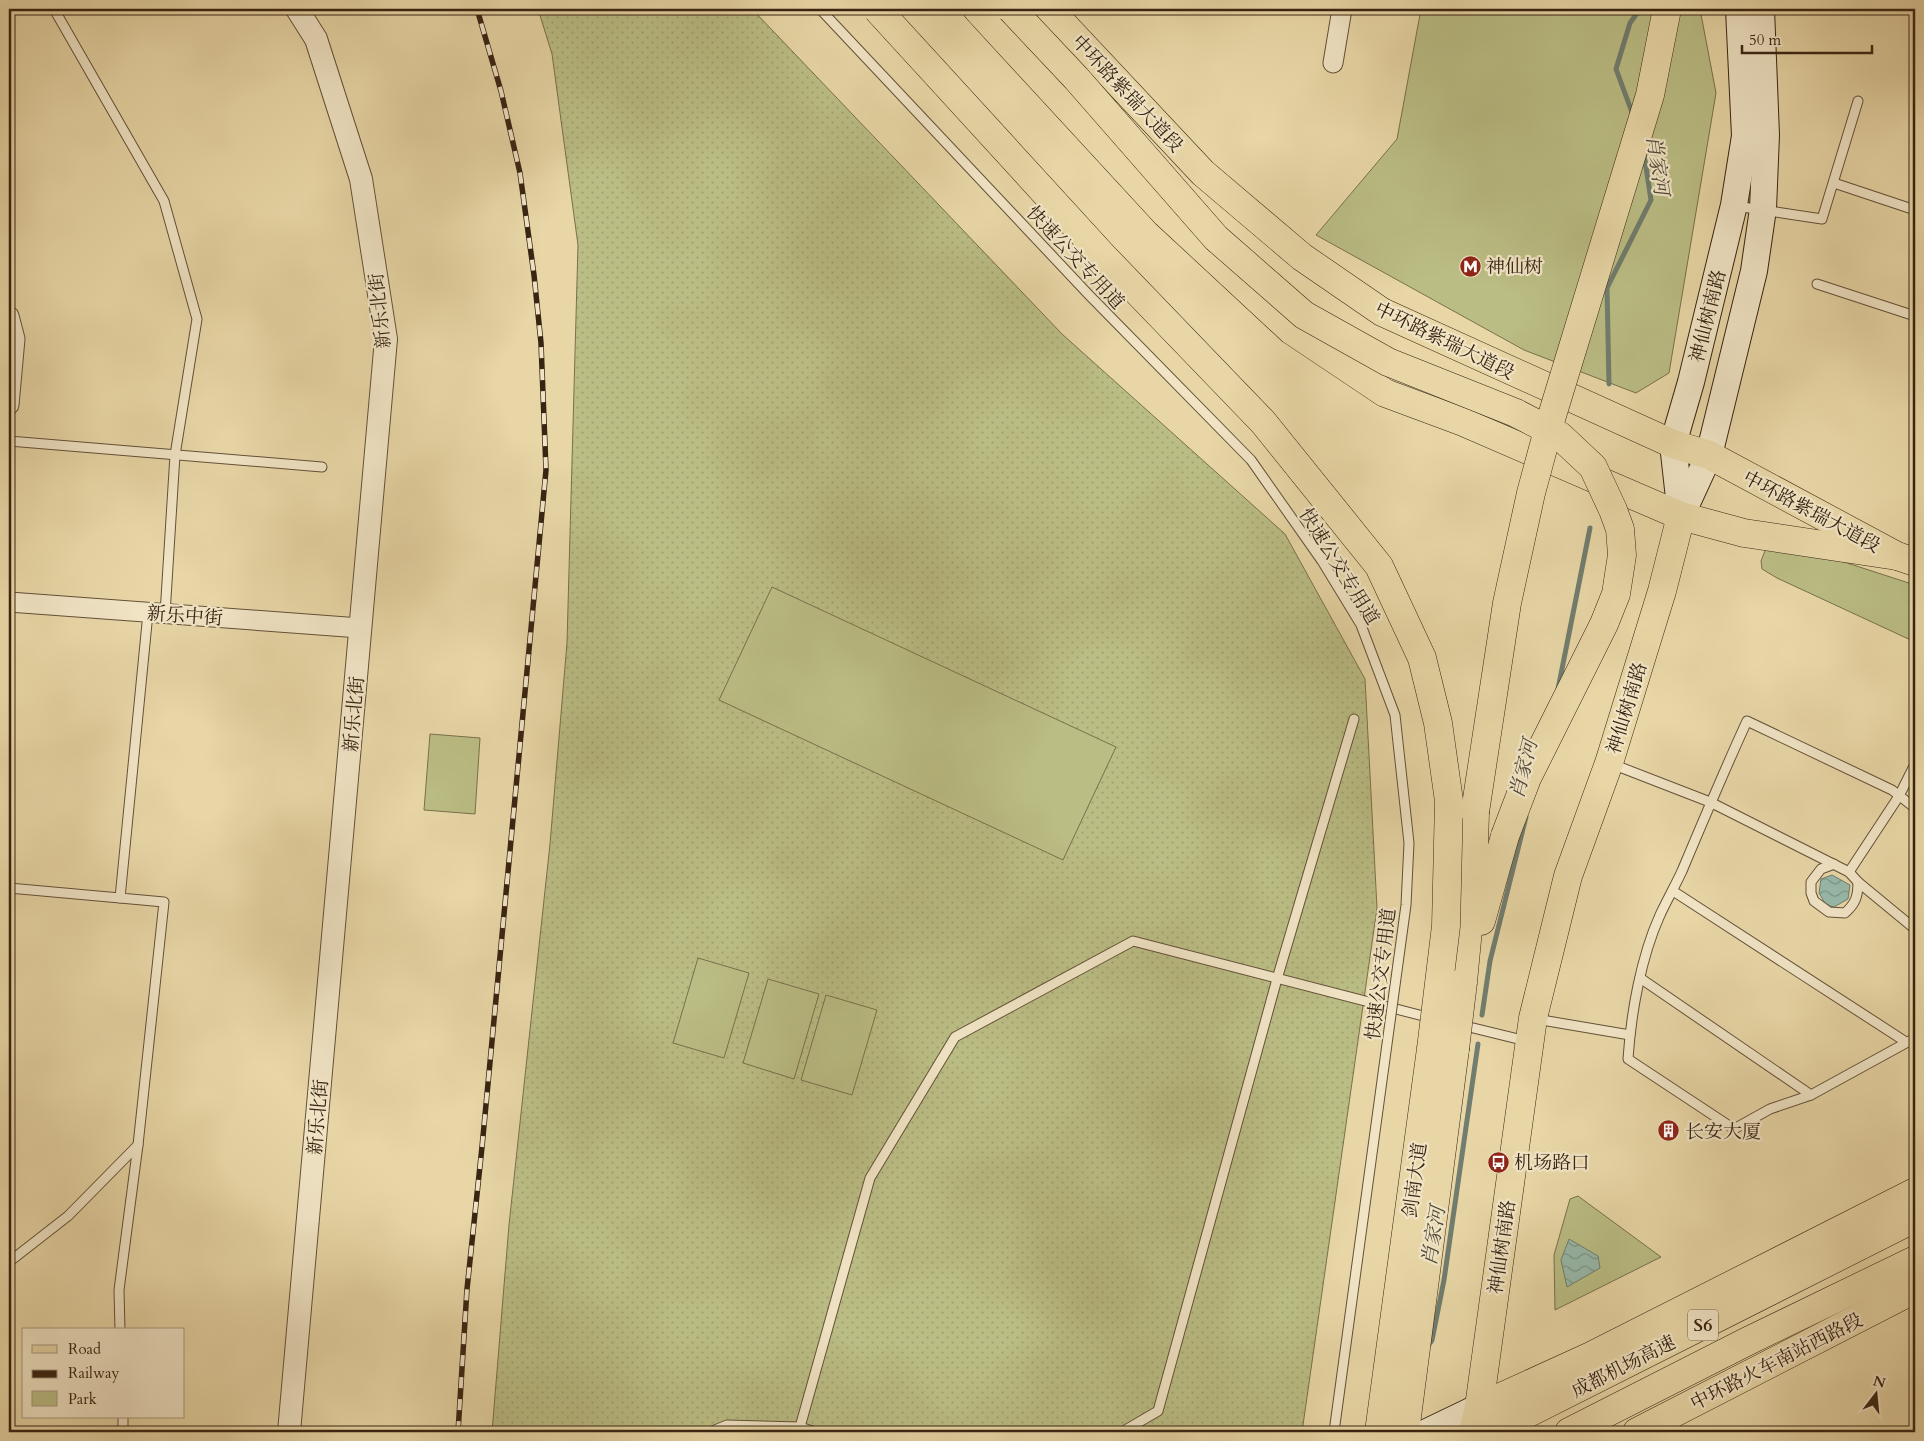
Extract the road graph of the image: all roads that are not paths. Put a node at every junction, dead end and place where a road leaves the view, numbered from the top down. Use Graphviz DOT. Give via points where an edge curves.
graph roads {
  1 [pos="54,9"];
  2 [pos="297,9"];
  3 [pos="820,9"];
  4 [pos="877,9"];
  5 [pos="977,9"];
  6 [pos="1011,9"];
  7 [pos="1049,9"];
  8 [pos="1342,9"];
  9 [pos="1667,9"];
  10 [pos="1739,9"];
  11 [pos="1761,9"];
  12 [pos="1333,63"];
  13 [pos="1858,101"];
  14 [pos="1834,183"];
  15 [pos="1734,205"];
  16 [pos="1763,209"];
  17 [pos="1915,210"];
  18 [pos="1817,284"];
  19 [pos="9,316"];
  20 [pos="1915,316"];
  21 [pos="9,404"];
  22 [pos="9,441"];
  23 [pos="1673,444"];
  24 [pos="175,455"];
  25 [pos="1709,455"];
  26 [pos="322,467"];
  27 [pos="1680,516"];
  28 [pos="1906,559"];
  29 [pos="9,602"];
  30 [pos="156,613"];
  31 [pos="360,628"];
  32 [pos="1354,718"];
  33 [pos="1609,763"];
  34 [pos="1915,764"];
  35 [pos="1899,796"];
  36 [pos="1710,802"];
  37 [pos="1915,808"];
  38 [pos="1474,812"];
  39 [pos="1834,864"];
  40 [pos="1849,872"];
  41 [pos="1858,882"];
  42 [pos="9,888"];
  43 [pos="1673,891"];
  44 [pos="120,898"];
  45 [pos="1446,926"];
  46 [pos="1915,929"];
  47 [pos="1640,978"];
  48 [pos="1277,979"];
  49 [pos="1463,982"];
  50 [pos="1442,1020"];
  51 [pos="1451,1022"];
  52 [pos="1531,1030"];
  53 [pos="1630,1035"];
  54 [pos="1911,1040"];
  55 [pos="1811,1094"];
  56 [pos="138,1145"];
  57 [pos="1915,1192"];
  58 [pos="1915,1218"];
  59 [pos="1915,1260"];
  60 [pos="9,1262"];
  61 [pos="1915,1289"];
  62 [pos="120,1328"];
  63 [pos="123,1418"];
  64 [pos="1477,1424"];
  65 [pos="800,1428"];
  66 [pos="123,1432"];
  67 [pos="288,1432"];
  68 [pos="710,1432"];
  69 [pos="815,1432"];
  70 [pos="1122,1432"];
  71 [pos="1334,1432"];
  72 [pos="1379,1432"];
  73 [pos="1405,1432"];
  74 [pos="1427,1432"];
  75 [pos="1491,1432"];
  76 [pos="1569,1432"];
  77 [pos="1637,1432"];
  1 -- 24 [label="lane" via="164,201 197,319"];
  2 -- 31 [label="street, 新乐北街" via="316,39 361,179 386,339"];
  3 -- 71 [label="lane, 快速公交专用道, bridge" via="1089,295 1251,460 1322,561 1361,625 1395,714 1408,842 1406,905"];
  4 -- 45 [label="main road, bridge" via="1103,256 1263,422 1379,566 1422,658 1438,723 1449,801"];
  5 -- 27 [label="main road" via="1165,213 1291,330 1385,393 1463,422"];
  6 -- 49 [label="main road, bridge" via="1216,238 1304,315 1388,362 1516,413 1560,436 1593,467 1613,510 1620,529 1622,555 1616,594 1527,778 1505,836"];
  7 -- 23 [label="main road, 中环路紫瑞大道段" via="1203,173 1310,262 1382,312"];
  8 -- 12 [label="street"];
  9 -- 38 [label="main road, bridge" via="1650,95 1531,493 1507,603"];
  10 -- 15 [label="main road, 神仙树南路" via="1745,136"];
  11 -- 16 [label="main road" via="1766,136"];
  13 -- 14 [label="lane"];
  14 -- 16 [label="lane" via="1822,219"];
  14 -- 17 [label="lane"];
  15 -- 16 [label="lane"];
  15 -- 23 [label="main road, 神仙树南路"];
  16 -- 25 [label="main road" via="1754,271"];
  18 -- 20 [label="lane"];
  19 -- 21 [label="street" via="15,339"];
  22 -- 24 [label="lane"];
  23 -- 25 [label="main road, 中环路紫瑞大道段"];
  23 -- 27 [label="main road, 神仙树南路"];
  24 -- 26 [label="lane"];
  24 -- 30 [label="lane"];
  25 -- 27 [label="main road"];
  25 -- 28 [label="main road, 中环路紫瑞大道段"];
  27 -- 28 [label="main road" via="1744,533"];
  27 -- 33 [label="main road, 神仙树南路" via="1662,591"];
  29 -- 30 [label="street, 新乐中街"];
  30 -- 31 [label="street, 新乐中街"];
  30 -- 44 [label="lane"];
  31 -- 67 [label="street, 新乐北街"];
  32 -- 48 [label="lane"];
  33 -- 36 [label="lane"];
  33 -- 52 [label="main road, 神仙树南路" via="1568,876"];
  34 -- 35 [label="lane"];
  35 -- 36 [label="lane" via="1747,722"];
  35 -- 37 [label="lane"];
  35 -- 40 [label="lane"];
  36 -- 39 [label="lane"];
  36 -- 43 [label="lane"];
  38 -- 45 [label="main road, bridge"];
  38 -- 49 [label="main road" via="1473,876"];
  39 -- 40 [label="lane"];
  39 -- 41 [label="lane" via="1821,869 1811,882 1814,901 1829,912 1845,913 1858,897"];
  40 -- 41 [label="lane"];
  41 -- 46 [label="lane"];
  42 -- 44 [label="lane"];
  43 -- 47 [label="lane" via="1660,915"];
  43 -- 54 [label="lane"];
  44 -- 56 [label="lane" via="164,902"];
  45 -- 72 [label="main road, 剑南大道, bridge"];
  47 -- 53 [label="lane"];
  47 -- 55 [label="lane"];
  48 -- 50 [label="lane"];
  48 -- 65 [label="lane" via="1133,941 955,1037 870,1178"];
  48 -- 70 [label="lane" via="1158,1411"];
  49 -- 73 [label="main road, 剑南大道, bridge"];
  51 -- 52 [label="lane"];
  52 -- 53 [label="lane"];
  52 -- 64 [label="main road, 神仙树南路"];
  53 -- 55 [label="lane" via="1628,1059 1734,1129 1770,1109"];
  54 -- 55 [label="lane"];
  56 -- 60 [label="lane" via="68,1216"];
  56 -- 62 [label="lane" via="120,1290"];
  57 -- 64 [label="main road" via="1591,1356"];
  58 -- 75 [label="main road, 成都机场高速 / S6"];
  59 -- 76 [label="main road, 成都机场高速 / S6"];
  61 -- 77 [label="main road, 中环路火车南站西路段"];
  63 -- 66 [label="lane"];
  64 -- 74 [label="main road"];
  65 -- 68 [label="lane" via="727,1424"];
  65 -- 69 [label="lane"];
}
